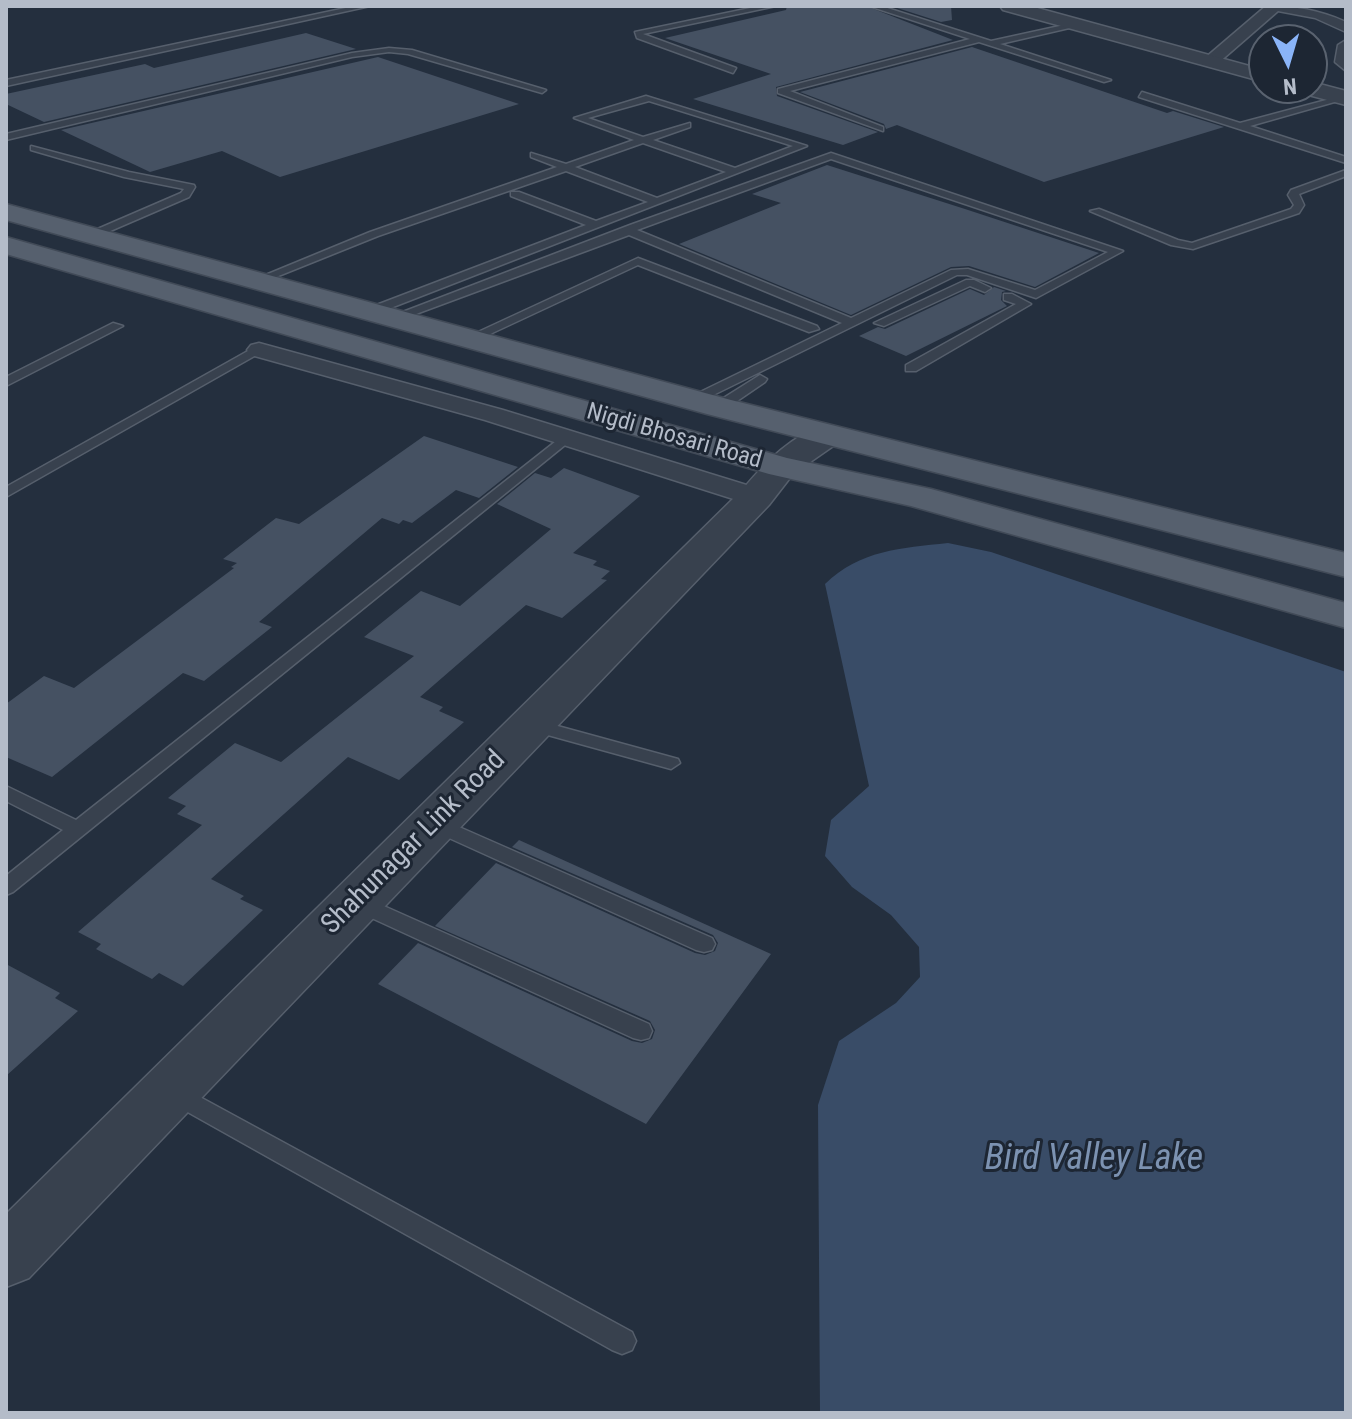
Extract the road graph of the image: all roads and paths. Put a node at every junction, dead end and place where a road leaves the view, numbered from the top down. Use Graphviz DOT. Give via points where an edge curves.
graph roads {
  1 [pos="366,6"];
  2 [pos="723,6"];
  3 [pos="772,6"];
  4 [pos="873,6"];
  5 [pos="1009,6"];
  6 [pos="1276,6"];
  7 [pos="743,12"];
  8 [pos="1075,24"];
  9 [pos="1346,28"];
  10 [pos="981,39"];
  11 [pos="992,43"];
  12 [pos="1346,45"];
  13 [pos="1211,61"];
  14 [pos="1346,66"];
  15 [pos="733,70"];
  16 [pos="1248,71"];
  17 [pos="1107,80"];
  18 [pos="6,83"];
  19 [pos="542,90"];
  20 [pos="1142,95"];
  21 [pos="1344,98"];
  22 [pos="687,125"];
  23 [pos="1241,126"];
  24 [pos="880,129"];
  25 [pos="6,137"];
  26 [pos="643,140"];
  27 [pos="34,148"];
  28 [pos="534,155"];
  29 [pos="1346,160"];
  30 [pos="566,167"];
  31 [pos="736,172"];
  32 [pos="1346,173"];
  33 [pos="515,194"];
  34 [pos="658,202"];
  35 [pos="1095,211"];
  36 [pos="6,212"];
  37 [pos="596,225"];
  38 [pos="629,231"];
  39 [pos="90,236"];
  40 [pos="6,245"];
  41 [pos="257,281"];
  42 [pos="382,315"];
  43 [pos="852,323"];
  44 [pos="117,326"];
  45 [pos="813,329"];
  46 [pos="469,339"];
  47 [pos="368,349"];
  48 [pos="259,350"];
  49 [pos="911,368"];
  50 [pos="330,370"];
  51 [pos="6,382"];
  52 [pos="523,394"];
  53 [pos="707,404"];
  54 [pos="494,415"];
  55 [pos="827,435"];
  56 [pos="565,438"];
  57 [pos="768,482"];
  58 [pos="6,493"];
  59 [pos="1346,565"];
  60 [pos="1346,616"];
  61 [pos="532,725"];
  62 [pos="671,763"];
  63 [pos="6,793"];
  64 [pos="434,823"];
  65 [pos="78,829"];
  66 [pos="6,887"];
  67 [pos="356,902"];
  68 [pos="704,944"];
  69 [pos="641,1031"];
  70 [pos="170,1090"];
  71 [pos="6,1257"];
  72 [pos="622,1341"];
  1 -- 18 [label="lane"];
  2 -- 7 [label="lane"];
  3 -- 7 [label="lane"];
  4 -- 10 [label="lane"];
  5 -- 8 [label="street"];
  6 -- 9 [label="street" via="1319,15"];
  6 -- 13 [label="street"];
  7 -- 15 [label="lane" via="638,34"];
  8 -- 11 [label="lane"];
  8 -- 13 [label="street"];
  10 -- 11 [label="lane"];
  10 -- 24 [label="lane" via="779,88"];
  11 -- 17 [label="lane"];
  12 -- 14 [label="street"];
  13 -- 16 [label="street"];
  19 -- 25 [label="lane" via="409,52 375,51"];
  20 -- 23 [label="lane"];
  21 -- 23 [label="lane"];
  22 -- 26 [label="lane"];
  23 -- 29 [label="lane"];
  26 -- 30 [label="lane"];
  26 -- 31 [label="lane"];
  26 -- 31 [label="lane" via="579,118 649,98 802,146"];
  27 -- 39 [label="lane" via="190,187 185,195"];
  28 -- 30 [label="lane"];
  30 -- 34 [label="lane"];
  30 -- 41 [label="lane"];
  31 -- 34 [label="lane"];
  32 -- 35 [label="lane" via="1295,192 1295,211 1193,246"];
  33 -- 37 [label="lane"];
  34 -- 37 [label="lane"];
  36 -- 39 [label="main road, Nigdi Bhosari Road"];
  37 -- 42 [label="lane"];
  38 -- 42 [label="lane"];
  38 -- 43 [label="lane"];
  38 -- 43 [label="lane" via="831,156 1117,251 1036,294 955,272"];
  39 -- 41 [label="main road, Nigdi Bhosari Road"];
  40 -- 47 [label="main road, Nigdi Bhosari Road"];
  41 -- 42 [label="main road, Nigdi Bhosari Road"];
  42 -- 46 [label="main road, Nigdi Bhosari Road"];
  43 -- 53 [label="lane"];
  44 -- 51 [label="lane"];
  45 -- 46 [label="lane" via="638,261"];
  46 -- 53 [label="main road, Nigdi Bhosari Road"];
  47 -- 50 [label="street"];
  47 -- 52 [label="main road, Nigdi Bhosari Road"];
  48 -- 50 [label="street"];
  48 -- 58 [label="lane"];
  49 -- 53 [label="lane" via="1025,304 970,282"];
  50 -- 54 [label="street"];
  52 -- 54 [label="street"];
  52 -- 57 [label="main road, Nigdi Bhosari Road"];
  53 -- 55 [label="main road, Nigdi Bhosari Road"];
  54 -- 56 [label="street"];
  55 -- 57 [label="street, Shahunagar Link Road"];
  55 -- 59 [label="main road, Nigdi Bhosari Road"];
  56 -- 57 [label="street"];
  56 -- 65 [label="lane"];
  57 -- 60 [label="main road, Nigdi Bhosari Road" via="918,497"];
  57 -- 61 [label="street, Shahunagar Link Road"];
  61 -- 62 [label="lane"];
  61 -- 64 [label="street, Shahunagar Link Road"];
  63 -- 65 [label="lane"];
  64 -- 67 [label="street, Shahunagar Link Road"];
  64 -- 68 [label="lane"];
  65 -- 66 [label="lane"];
  67 -- 69 [label="lane"];
  67 -- 70 [label="street, Shahunagar Link Road"];
  70 -- 71 [label="street, Shahunagar Link Road"];
  70 -- 72 [label="lane"];
}
